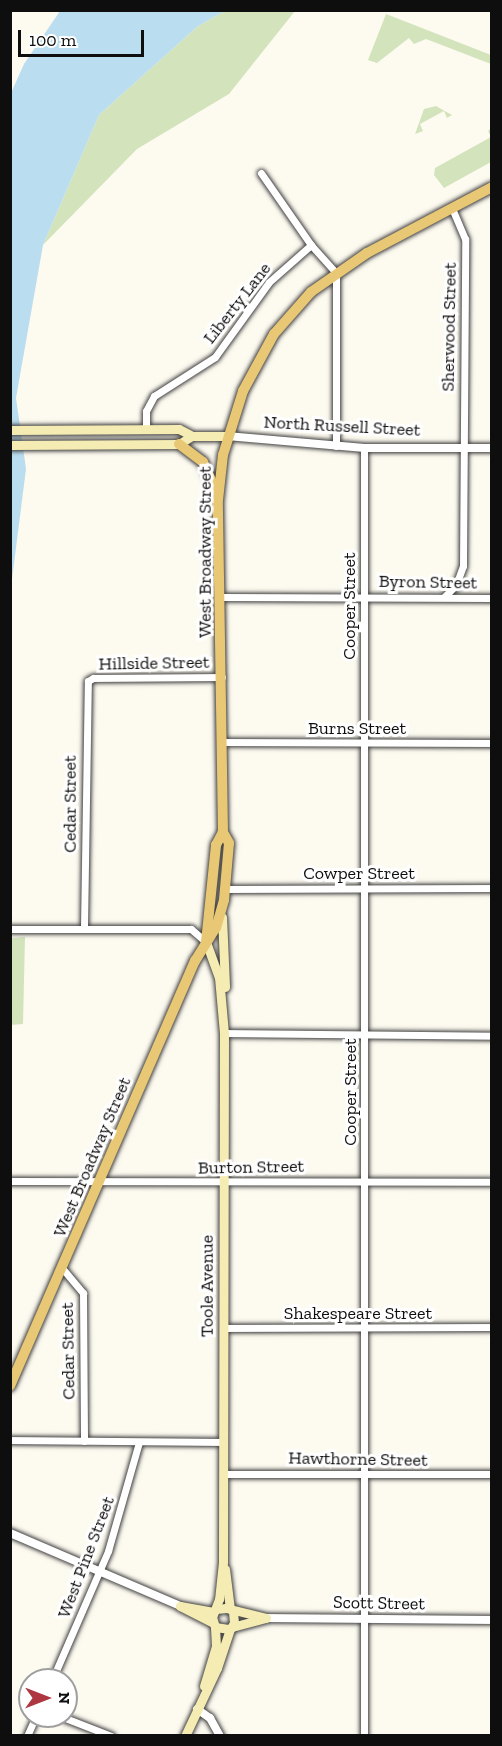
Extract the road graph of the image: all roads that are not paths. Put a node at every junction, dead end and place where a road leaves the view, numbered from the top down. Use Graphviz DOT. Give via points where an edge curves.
graph roads {
  1 [pos="261,173"];
  2 [pos="492,187"];
  3 [pos="452,208"];
  4 [pos="311,245"];
  5 [pos="336,273"];
  6 [pos="146,429"];
  7 [pos="10,430"];
  8 [pos="192,436"];
  9 [pos="227,436"];
  10 [pos="179,444"];
  11 [pos="10,445"];
  12 [pos="336,446"];
  13 [pos="364,448"];
  14 [pos="463,448"];
  15 [pos="492,448"];
  16 [pos="218,500"];
  17 [pos="364,596"];
  18 [pos="220,597"];
  19 [pos="444,597"];
  20 [pos="492,598"];
  21 [pos="222,677"];
  22 [pos="88,681"];
  23 [pos="222,742"];
  24 [pos="364,742"];
  25 [pos="492,743"];
  26 [pos="223,832"];
  27 [pos="365,888"];
  28 [pos="492,888"];
  29 [pos="226,889"];
  30 [pos="224,900"];
  31 [pos="84,928"];
  32 [pos="10,929"];
  33 [pos="206,942"];
  34 [pos="224,1010"];
  35 [pos="224,1033"];
  36 [pos="365,1034"];
  37 [pos="492,1036"];
  38 [pos="10,1181"];
  39 [pos="224,1181"];
  40 [pos="365,1181"];
  41 [pos="100,1182"];
  42 [pos="492,1182"];
  43 [pos="62,1268"];
  44 [pos="492,1327"];
  45 [pos="224,1328"];
  46 [pos="365,1329"];
  47 [pos="10,1386"];
  48 [pos="10,1440"];
  49 [pos="84,1441"];
  50 [pos="139,1442"];
  51 [pos="224,1442"];
  52 [pos="224,1474"];
  53 [pos="363,1474"];
  54 [pos="492,1474"];
  55 [pos="10,1533"];
  56 [pos="223,1562"];
  57 [pos="99,1572"];
  58 [pos="180,1606"];
  59 [pos="232,1610"];
  60 [pos="215,1611"];
  61 [pos="266,1618"];
  62 [pos="363,1619"];
  63 [pos="492,1620"];
  64 [pos="214,1625"];
  65 [pos="231,1628"];
  66 [pos="57,1668"];
  67 [pos="205,1691"];
  68 [pos="197,1709"];
  69 [pos="78,1723"];
  70 [pos="111,1736"];
  71 [pos="185,1736"];
  72 [pos="220,1736"];
  73 [pos="364,1736"];
  1 -- 4 [label="street"];
  2 -- 3 [label="main road, West Broadway Street"];
  3 -- 5 [label="main road, West Broadway Street"];
  3 -- 14 [label="street, Sherwood Street" via="465,239"];
  4 -- 5 [label="street"];
  4 -- 6 [label="street, Liberty Lane" via="268,282 215,357 154,396 146,411"];
  5 -- 9 [label="main road, West Broadway Street" via="287,316 262,352"];
  5 -- 12 [label="street"];
  6 -- 7 [label="main road, North Russell Street"];
  6 -- 8 [label="main road, North Russell Street" via="179,429"];
  8 -- 9 [label="main road, North Russell Street"];
  8 -- 10 [label="main road"];
  9 -- 12 [label="street, North Russell Street"];
  9 -- 16 [label="main road, West Broadway Street"];
  10 -- 11 [label="main road"];
  10 -- 16 [label="main road" via="203,462"];
  12 -- 13 [label="street, North Russell Street"];
  13 -- 14 [label="street, North Russell Street"];
  13 -- 17 [label="street, Cooper Street"];
  14 -- 15 [label="street, North Russell Street"];
  14 -- 19 [label="street, Sherwood Street" via="463,566 456,585"];
  16 -- 18 [label="main road, West Broadway Street"];
  17 -- 18 [label="street, Byron Street"];
  17 -- 19 [label="street, Byron Street"];
  17 -- 24 [label="street, Cooper Street"];
  18 -- 21 [label="main road, West Broadway Street"];
  19 -- 20 [label="street, Byron Street"];
  21 -- 22 [label="street, Hillside Street"];
  21 -- 23 [label="main road, West Broadway Street"];
  22 -- 31 [label="street, Cedar Street"];
  23 -- 24 [label="street, Burns Street"];
  23 -- 26 [label="main road, West Broadway Street"];
  24 -- 25 [label="street, Burns Street"];
  24 -- 27 [label="street, Cooper Street"];
  26 -- 29 [label="main road, West Broadway Street" via="229,843"];
  26 -- 33 [label="main road, West Broadway Street" via="216,845"];
  27 -- 28 [label="street, Cowper Street"];
  27 -- 29 [label="street, Cowper Street"];
  27 -- 36 [label="street, Cooper Street"];
  29 -- 30 [label="main road, West Broadway Street"];
  30 -- 33 [label="main road, West Broadway Street" via="216,928"];
  30 -- 34 [label="main road, Toole Avenue"];
  31 -- 32 [label="street"];
  31 -- 33 [label="street" via="191,929"];
  33 -- 34 [label="main road, Toole Avenue" via="219,977"];
  33 -- 41 [label="main road, West Broadway Street"];
  34 -- 35 [label="main road, Toole Avenue"];
  35 -- 36 [label="street"];
  35 -- 39 [label="main road, Toole Avenue"];
  36 -- 37 [label="street"];
  36 -- 40 [label="street, Cooper Street"];
  38 -- 41 [label="street, Burton Street"];
  39 -- 40 [label="street, Burton Street"];
  39 -- 41 [label="street, Burton Street"];
  39 -- 45 [label="main road, Toole Avenue"];
  40 -- 42 [label="street, Burton Street"];
  40 -- 46 [label="street, Cooper Street"];
  41 -- 43 [label="main road, West Broadway Street"];
  43 -- 47 [label="main road, West Broadway Street"];
  43 -- 49 [label="street, Cedar Street" via="83,1293"];
  44 -- 46 [label="street, Shakespeare Street"];
  45 -- 46 [label="street, Shakespeare Street"];
  45 -- 51 [label="main road, Toole Avenue"];
  46 -- 53 [label="street, Cooper Street"];
  48 -- 49 [label="street"];
  49 -- 50 [label="street"];
  50 -- 51 [label="street"];
  50 -- 57 [label="street, West Pine Street" via="122,1510"];
  51 -- 52 [label="main road, Toole Avenue"];
  52 -- 53 [label="street, Hawthorne Street"];
  52 -- 56 [label="main road, Toole Avenue"];
  53 -- 54 [label="street, Hawthorne Street"];
  53 -- 62 [label="street, Cooper Street"];
  55 -- 57 [label="street"];
  56 -- 59 [label="main road, Toole Avenue"];
  56 -- 60 [label="main road, Toole Avenue"];
  57 -- 58 [label="street"];
  57 -- 66 [label="street, West Pine Street"];
  58 -- 60 [label="main road"];
  58 -- 64 [label="main road"];
  59 -- 60 [label="main road"];
  59 -- 61 [label="main road"];
  59 -- 65 [label="main road, Toole Avenue"];
  60 -- 64 [label="main road, Toole Avenue"];
  61 -- 62 [label="street, Scott Street"];
  61 -- 65 [label="main road"];
  62 -- 63 [label="street, Scott Street"];
  62 -- 73 [label="street, Cooper Street"];
  64 -- 65 [label="main road"];
  64 -- 67 [label="main road" via="216,1646"];
  65 -- 67 [label="main road"];
  67 -- 68 [label="main road"];
  68 -- 71 [label="main road"];
  68 -- 72 [label="street" via="210,1718"];
  69 -- 70 [label="street"];
}
